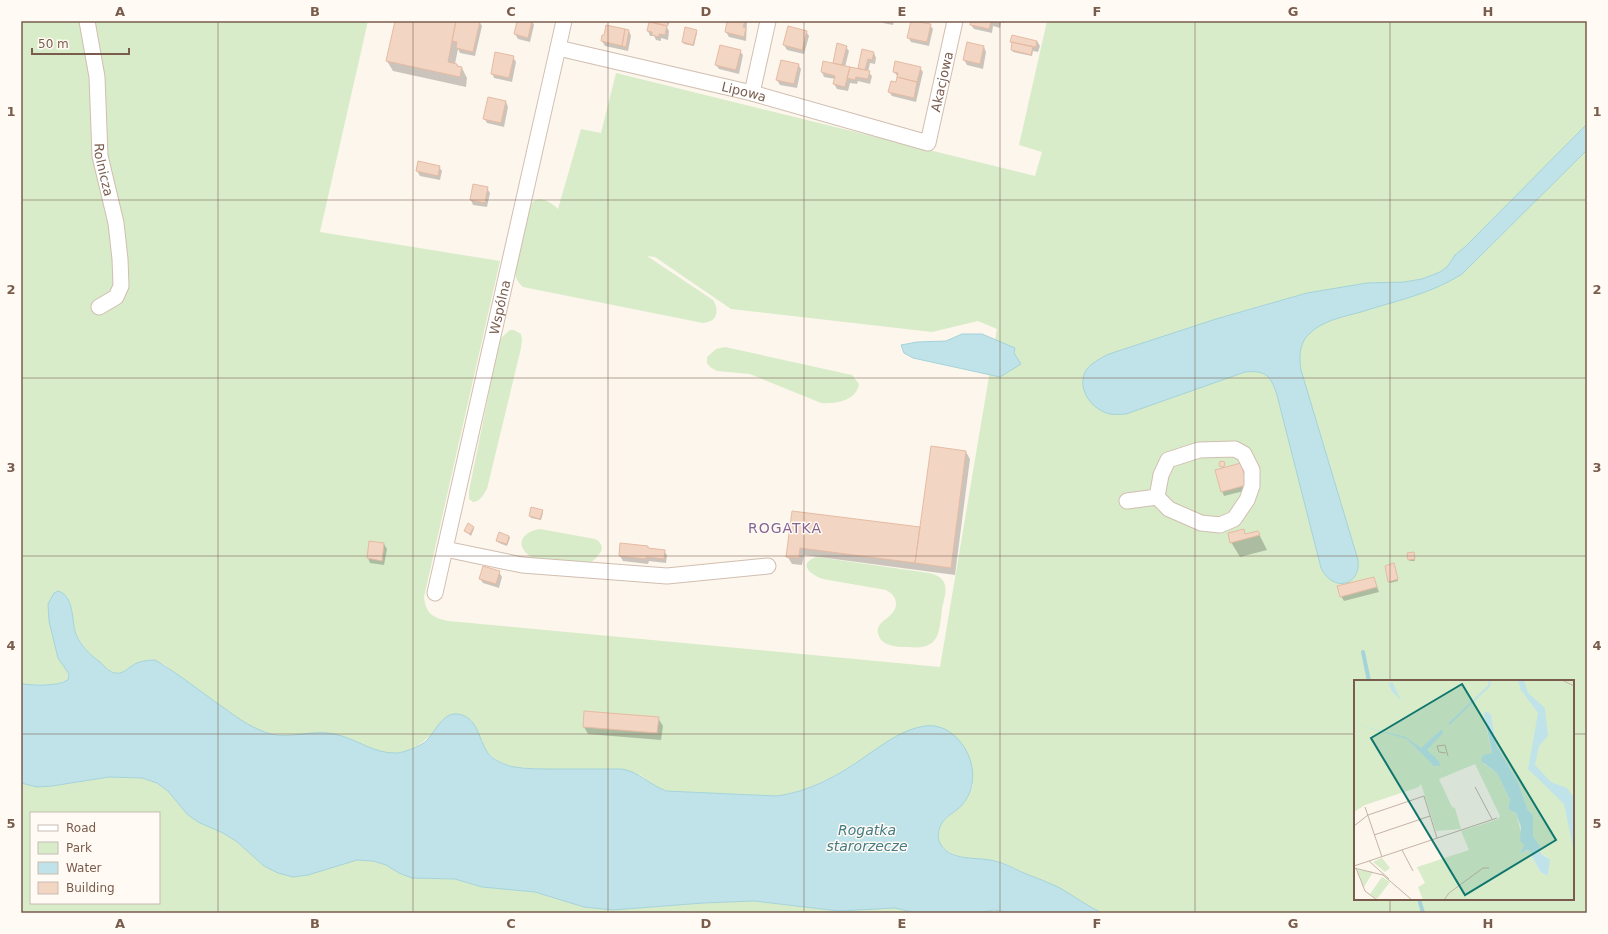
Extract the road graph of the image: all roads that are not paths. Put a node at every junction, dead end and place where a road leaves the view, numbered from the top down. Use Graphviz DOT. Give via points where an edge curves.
graph roads {
  1 [pos="87,21"];
  2 [pos="564,21"];
  3 [pos="768,21"];
  4 [pos="955,21"];
  5 [pos="558,48"];
  6 [pos="752,93"];
  7 [pos="928,143"];
  8 [pos="99,307"];
  9 [pos="1157,497"];
  10 [pos="1127,501"];
  11 [pos="445,549"];
  12 [pos="768,566"];
  13 [pos="435,593"];
  1 -- 8 [label="street, Rolnicza" via="96,77 100,156 116,223 120,259 121,286 116,297"];
  2 -- 5 [label="street, Wspólna"];
  3 -- 6 [label="street"];
  4 -- 7 [label="street, Akacjowa"];
  5 -- 6 [label="street, Lipowa"];
  5 -- 11 [label="street, Wspólna"];
  6 -- 7 [label="street, Lipowa"];
  9 -- 9 [label="street" via="1169,509 1195,521 1220,525 1234,519 1246,500 1252,486 1252,470 1244,454 1235,449 1199,450 1168,460 1160,475"];
  9 -- 10 [label="street"];
  11 -- 12 [label="street" via="522,565 667,576"];
  11 -- 13 [label="street, Wspólna"];
}
